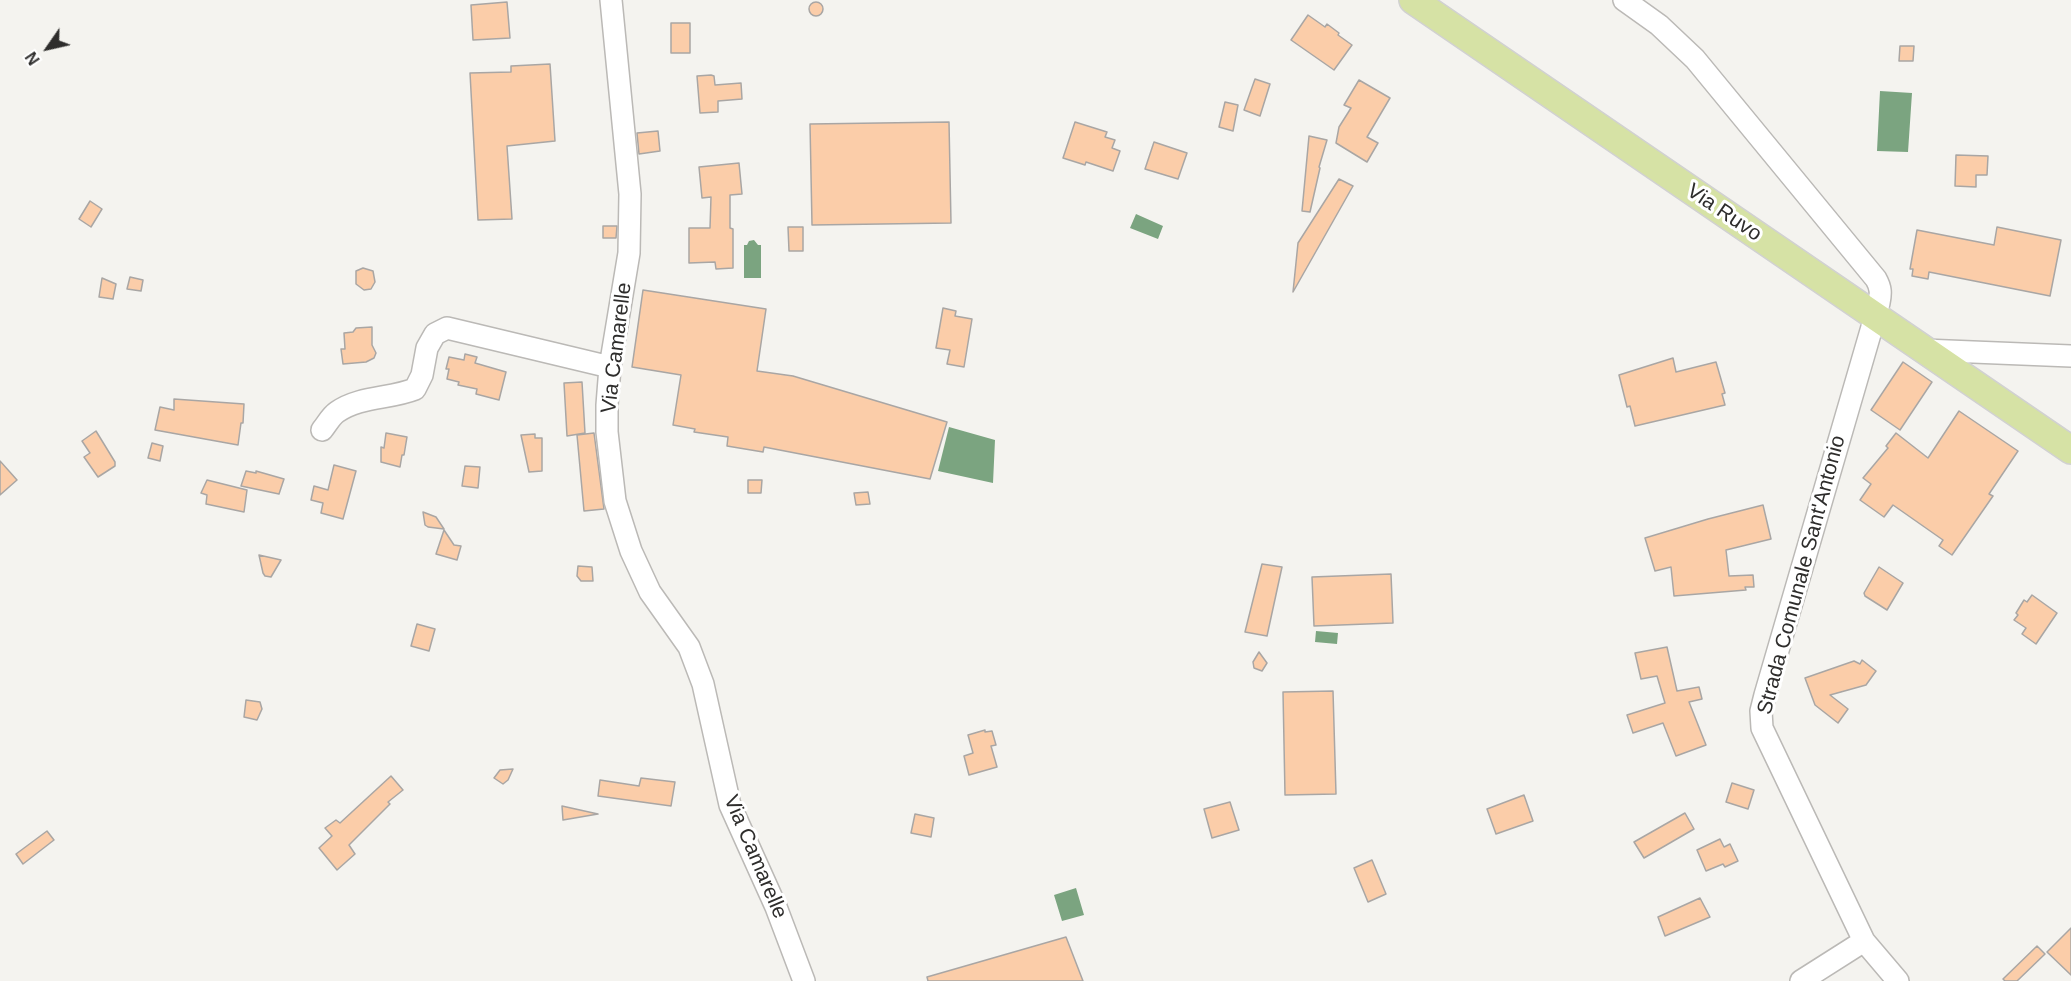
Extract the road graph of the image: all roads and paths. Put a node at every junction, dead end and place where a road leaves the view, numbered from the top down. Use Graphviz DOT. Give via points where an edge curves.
graph roads {
  1 [pos="610,0"];
  2 [pos="1413,0"];
  3 [pos="1624,0"];
  4 [pos="1875,316"];
  5 [pos="1924,350"];
  6 [pos="2071,356"];
  7 [pos="610,367"];
  8 [pos="322,430"];
  9 [pos="2071,450"];
  10 [pos="1864,940"];
  11 [pos="804,981"];
  12 [pos="1801,981"];
  13 [pos="1898,981"];
  1 -- 7 [label="street, Via Camarelle" via="630,194 629,253"];
  2 -- 4 [label="main road, Via Ruvo"];
  3 -- 4 [label="street, Strada Comunale Sant'Antonio" via="1659,24 1695,59 1876,279 1882,293"];
  4 -- 5 [label="main road, Via Ruvo"];
  4 -- 10 [label="street, Strada Comunale Sant'Antonio" via="1760,719"];
  5 -- 6 [label="street"];
  5 -- 9 [label="main road, Via Ruvo"];
  7 -- 8 [label="street" via="447,328 435,334 427,348 415,390 353,404 336,413"];
  7 -- 11 [label="street, Via Camarelle" via="607,432 615,501 631,551 650,592 689,647 703,684 730,805"];
  10 -- 12 [label="street"];
  10 -- 13 [label="street, Strada Comunale Sant'Antonio"];
}
